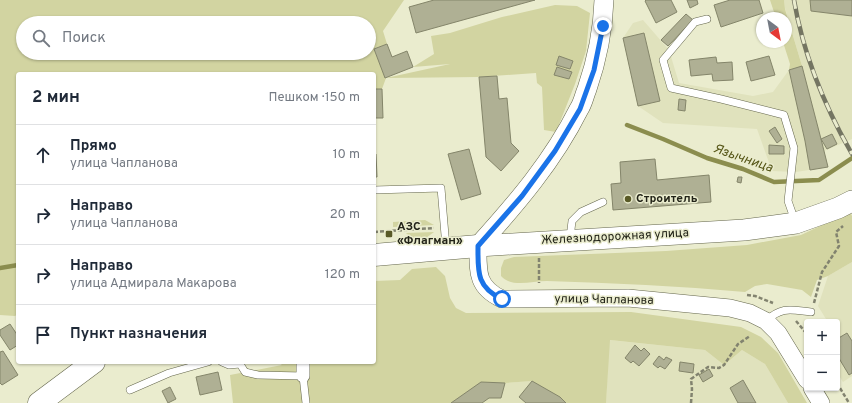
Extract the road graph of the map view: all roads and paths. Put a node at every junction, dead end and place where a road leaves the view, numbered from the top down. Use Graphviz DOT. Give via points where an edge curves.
graph roads {
  1 [pos="604,0"];
  2 [pos="707,19"];
  3 [pos="376,190"];
  4 [pos="852,201"];
  5 [pos="603,202"];
  6 [pos="796,223"];
  7 [pos="847,224"];
  8 [pos="434,228"];
  9 [pos="376,232"];
  10 [pos="570,240"];
  11 [pos="478,246"];
  12 [pos="446,249"];
  13 [pos="376,255"];
  14 [pos="539,255"];
  15 [pos="539,284"];
  16 [pos="811,310"];
  17 [pos="766,321"];
  18 [pos="750,336"];
  19 [pos="91,364"];
  20 [pos="201,364"];
  21 [pos="226,364"];
  22 [pos="236,364"];
  23 [pos="241,364"];
  24 [pos="303,364"];
  25 [pos="804,375"];
  26 [pos="303,376"];
  27 [pos="840,388"];
  28 [pos="130,390"];
  29 [pos="814,391"];
  30 [pos="852,400"];
  31 [pos="39,403"];
  32 [pos="306,403"];
  33 [pos="691,403"];
  34 [pos="821,403"];
  35 [pos="849,403"];
  1 -- 11 [label="main road" via="603,26 594,70 580,109 555,151 522,196"];
  2 -- 6 [label="lane" via="695,22 663,60 670,88 784,115 794,148 788,201"];
  3 -- 12 [label="lane" via="441,188"];
  4 -- 6 [label="main road, Железнодорожная улица"];
  5 -- 10 [label="lane" via="581,212 572,221"];
  6 -- 10 [label="main road, Железнодорожная улица" via="744,230"];
  7 -- 16 [label="path" via="836,232 839,246 822,272"];
  8 -- 9 [label="path"];
  10 -- 11 [label="main road, Железнодорожная улица"];
  11 -- 12 [label="highway, Железнодорожная улица"];
  11 -- 17 [label="street, улица Чапланова" via="478,271 483,285 491,294 502,299 628,298 730,308 750,313"];
  12 -- 13 [label="highway, Железнодорожная улица"];
  14 -- 15 [label="path"];
  16 -- 17 [label="lane" via="783,310"];
  17 -- 25 [label="street" via="778,333"];
  18 -- 33 [label="path" via="738,344 724,365 719,368 708,367 691,379"];
  19 -- 31 [label="highway"];
  20 -- 28 [label="lane" via="169,373"];
  21 -- 22 [label="lane"];
  23 -- 26 [label="lane" via="245,372 258,375"];
  24 -- 26 [label="street"];
  26 -- 32 [label="lane"];
  27 -- 35 [label="path"];
  29 -- 34 [label="street"];
  30 -- 35 [label="path"];
}
